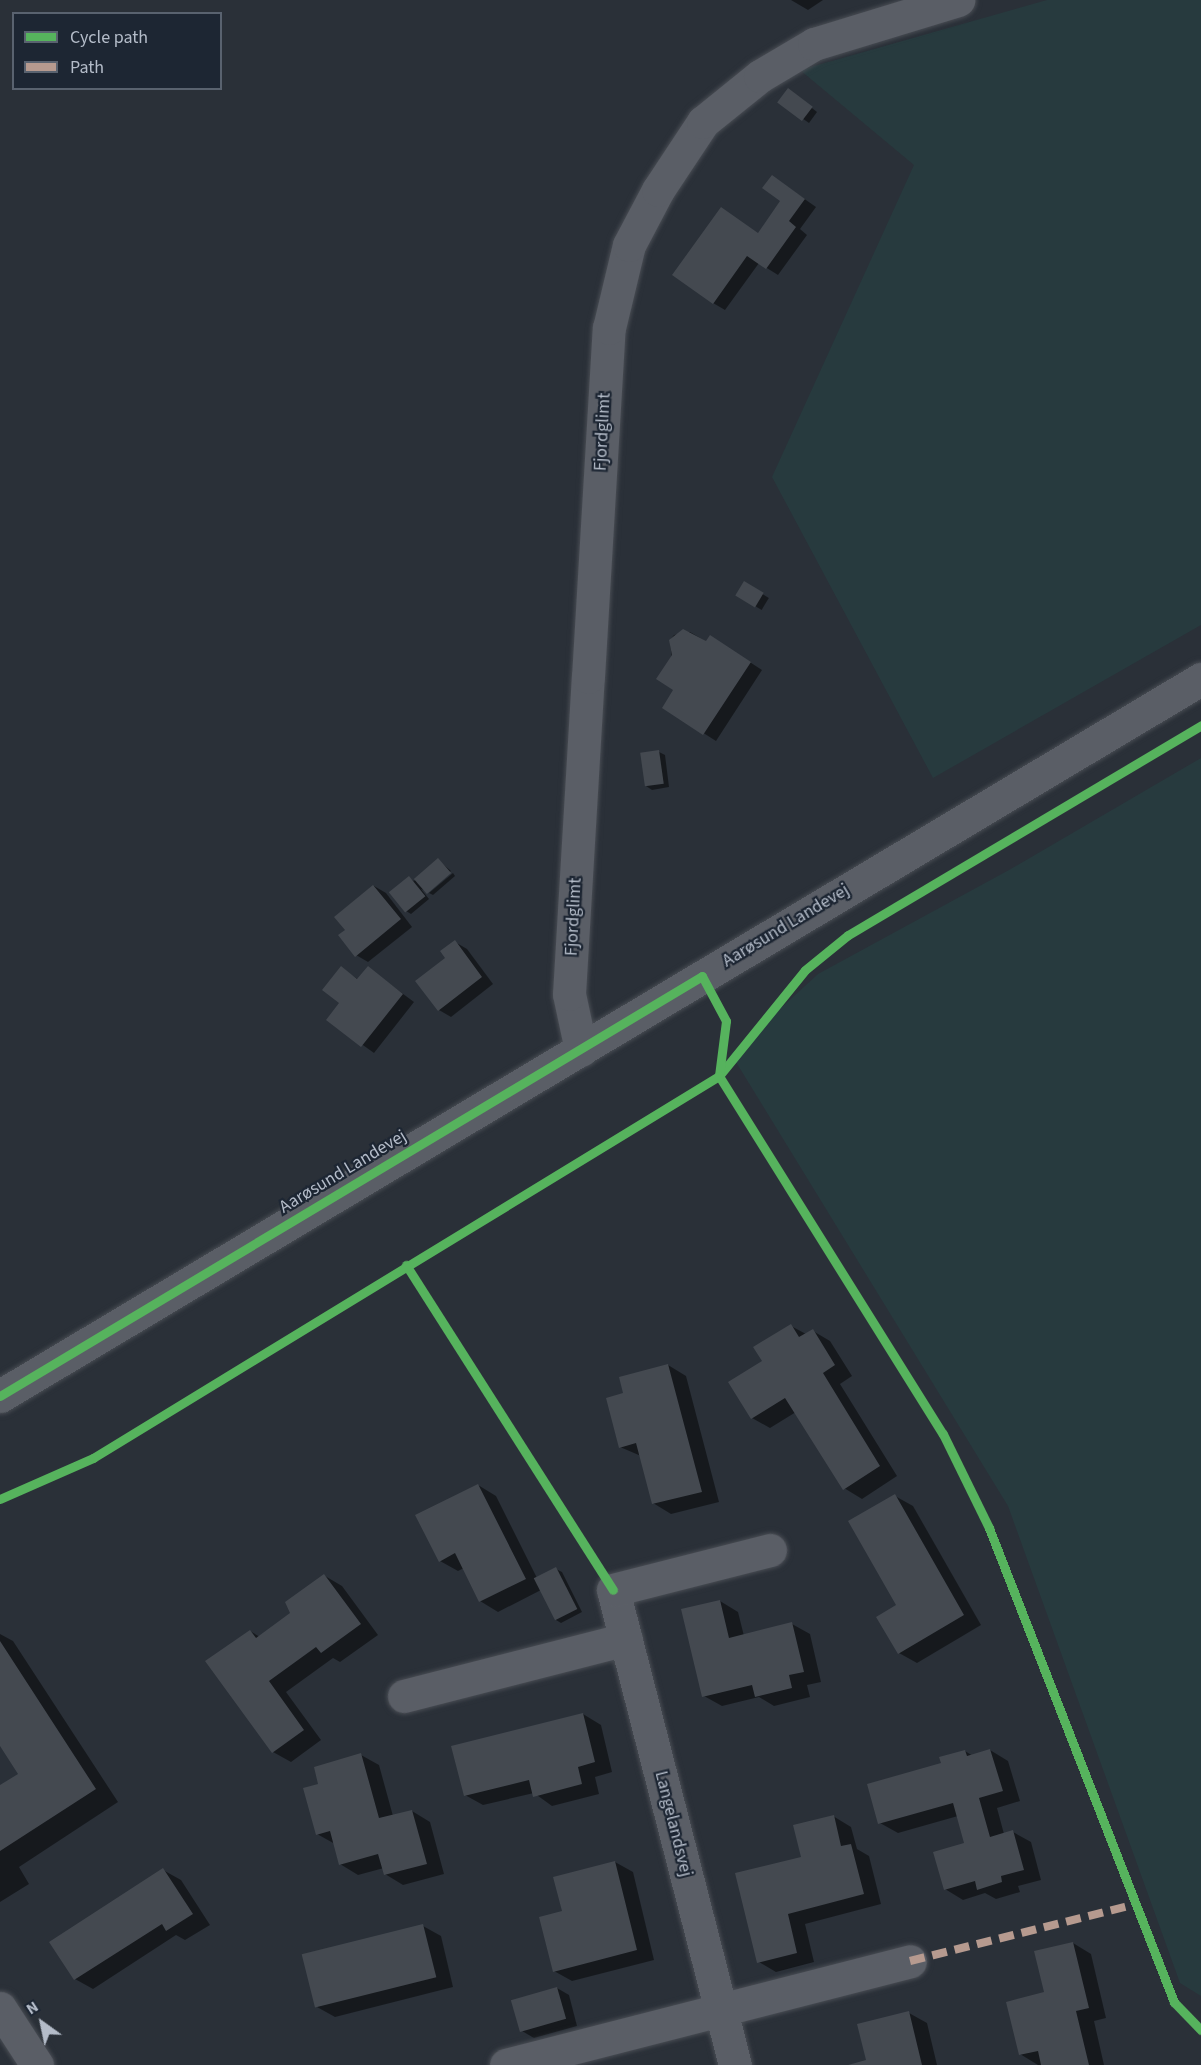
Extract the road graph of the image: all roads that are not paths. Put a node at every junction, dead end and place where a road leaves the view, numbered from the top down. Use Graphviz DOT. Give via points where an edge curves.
graph roads {
  1 [pos="958,0"];
  2 [pos="1201,679"];
  3 [pos="581,1050"];
  4 [pos="0,1396"];
  5 [pos="770,1550"];
  6 [pos="626,1639"];
  7 [pos="404,1696"];
  8 [pos="910,1961"];
  9 [pos="0,2008"];
  10 [pos="721,2010"];
  11 [pos="37,2065"];
  12 [pos="506,2065"];
  13 [pos="735,2065"];
  1 -- 3 [label="street, Fjordglimt" via="814,44 760,76 702,122 658,190 629,245 609,328 569,994"];
  2 -- 3 [label="street, Aarøsund Landevej"];
  3 -- 4 [label="street, Aarøsund Landevej"];
  5 -- 6 [label="street, Langelandsvej" via="613,1590"];
  6 -- 7 [label="street"];
  6 -- 10 [label="street, Langelandsvej"];
  8 -- 10 [label="street"];
  9 -- 11 [label="street"];
  10 -- 12 [label="street"];
  10 -- 13 [label="street, Langelandsvej"];
}
